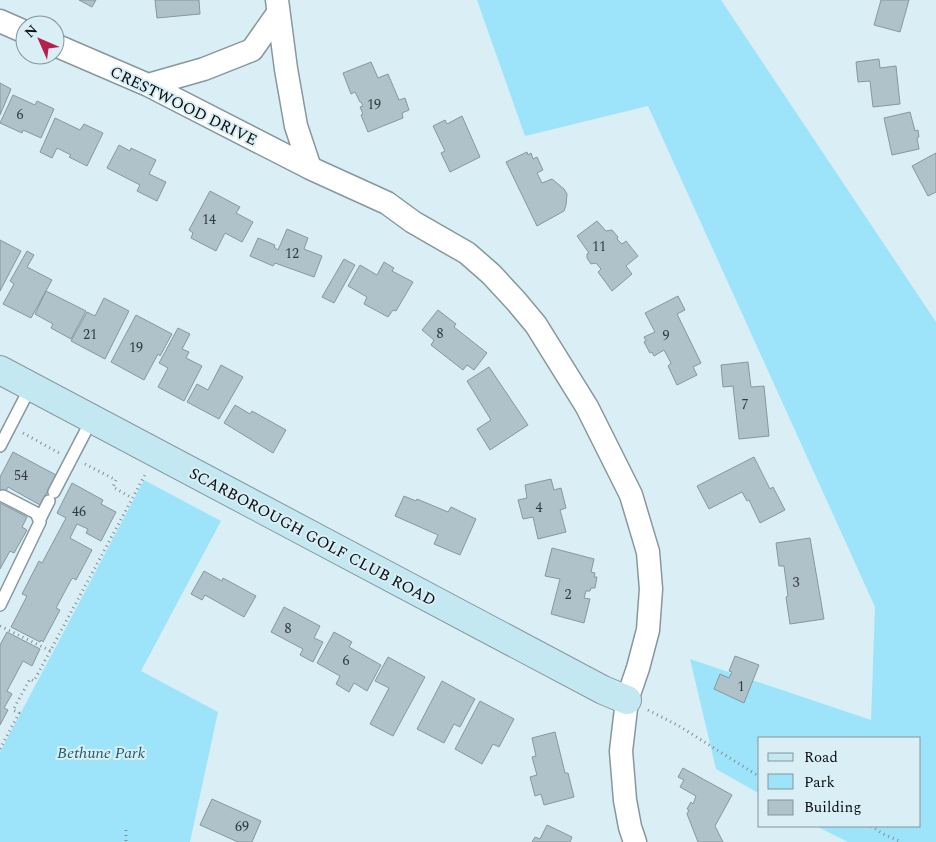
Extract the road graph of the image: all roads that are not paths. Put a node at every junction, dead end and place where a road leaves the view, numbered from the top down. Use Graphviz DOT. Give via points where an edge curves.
graph roads {
  1 [pos="277,7"];
  2 [pos="0,21"];
  3 [pos="15,28"];
  4 [pos="65,49"];
  5 [pos="148,85"];
  6 [pos="310,168"];
  7 [pos="0,370"];
  8 [pos="31,386"];
  9 [pos="92,419"];
  10 [pos="0,446"];
  11 [pos="3,496"];
  12 [pos="40,519"];
  13 [pos="0,605"];
  14 [pos="626,700"];
  15 [pos="634,842"];
  1 -- 5 [label="street" via="252,50 204,70"];
  1 -- 6 [label="street" via="296,126"];
  2 -- 3 [label="street"];
  4 -- 5 [label="street, CRESTWOOD DRIVE"];
  5 -- 6 [label="street, CRESTWOOD DRIVE"];
  6 -- 14 [label="street, CRESTWOOD DRIVE" via="387,203 479,264 536,325 587,407 631,495 648,552 651,589 648,630"];
  7 -- 8 [label="street, SCARBOROUGH GOLF CLUB ROAD"];
  8 -- 9 [label="street, SCARBOROUGH GOLF CLUB ROAD"];
  8 -- 10 [label="lane"];
  9 -- 12 [label="lane"];
  9 -- 14 [label="street, SCARBOROUGH GOLF CLUB ROAD"];
  11 -- 12 [label="lane" via="36,513"];
  12 -- 13 [label="lane" via="40,525"];
  14 -- 15 [label="street, CRESTWOOD DRIVE" via="622,778"];
}
